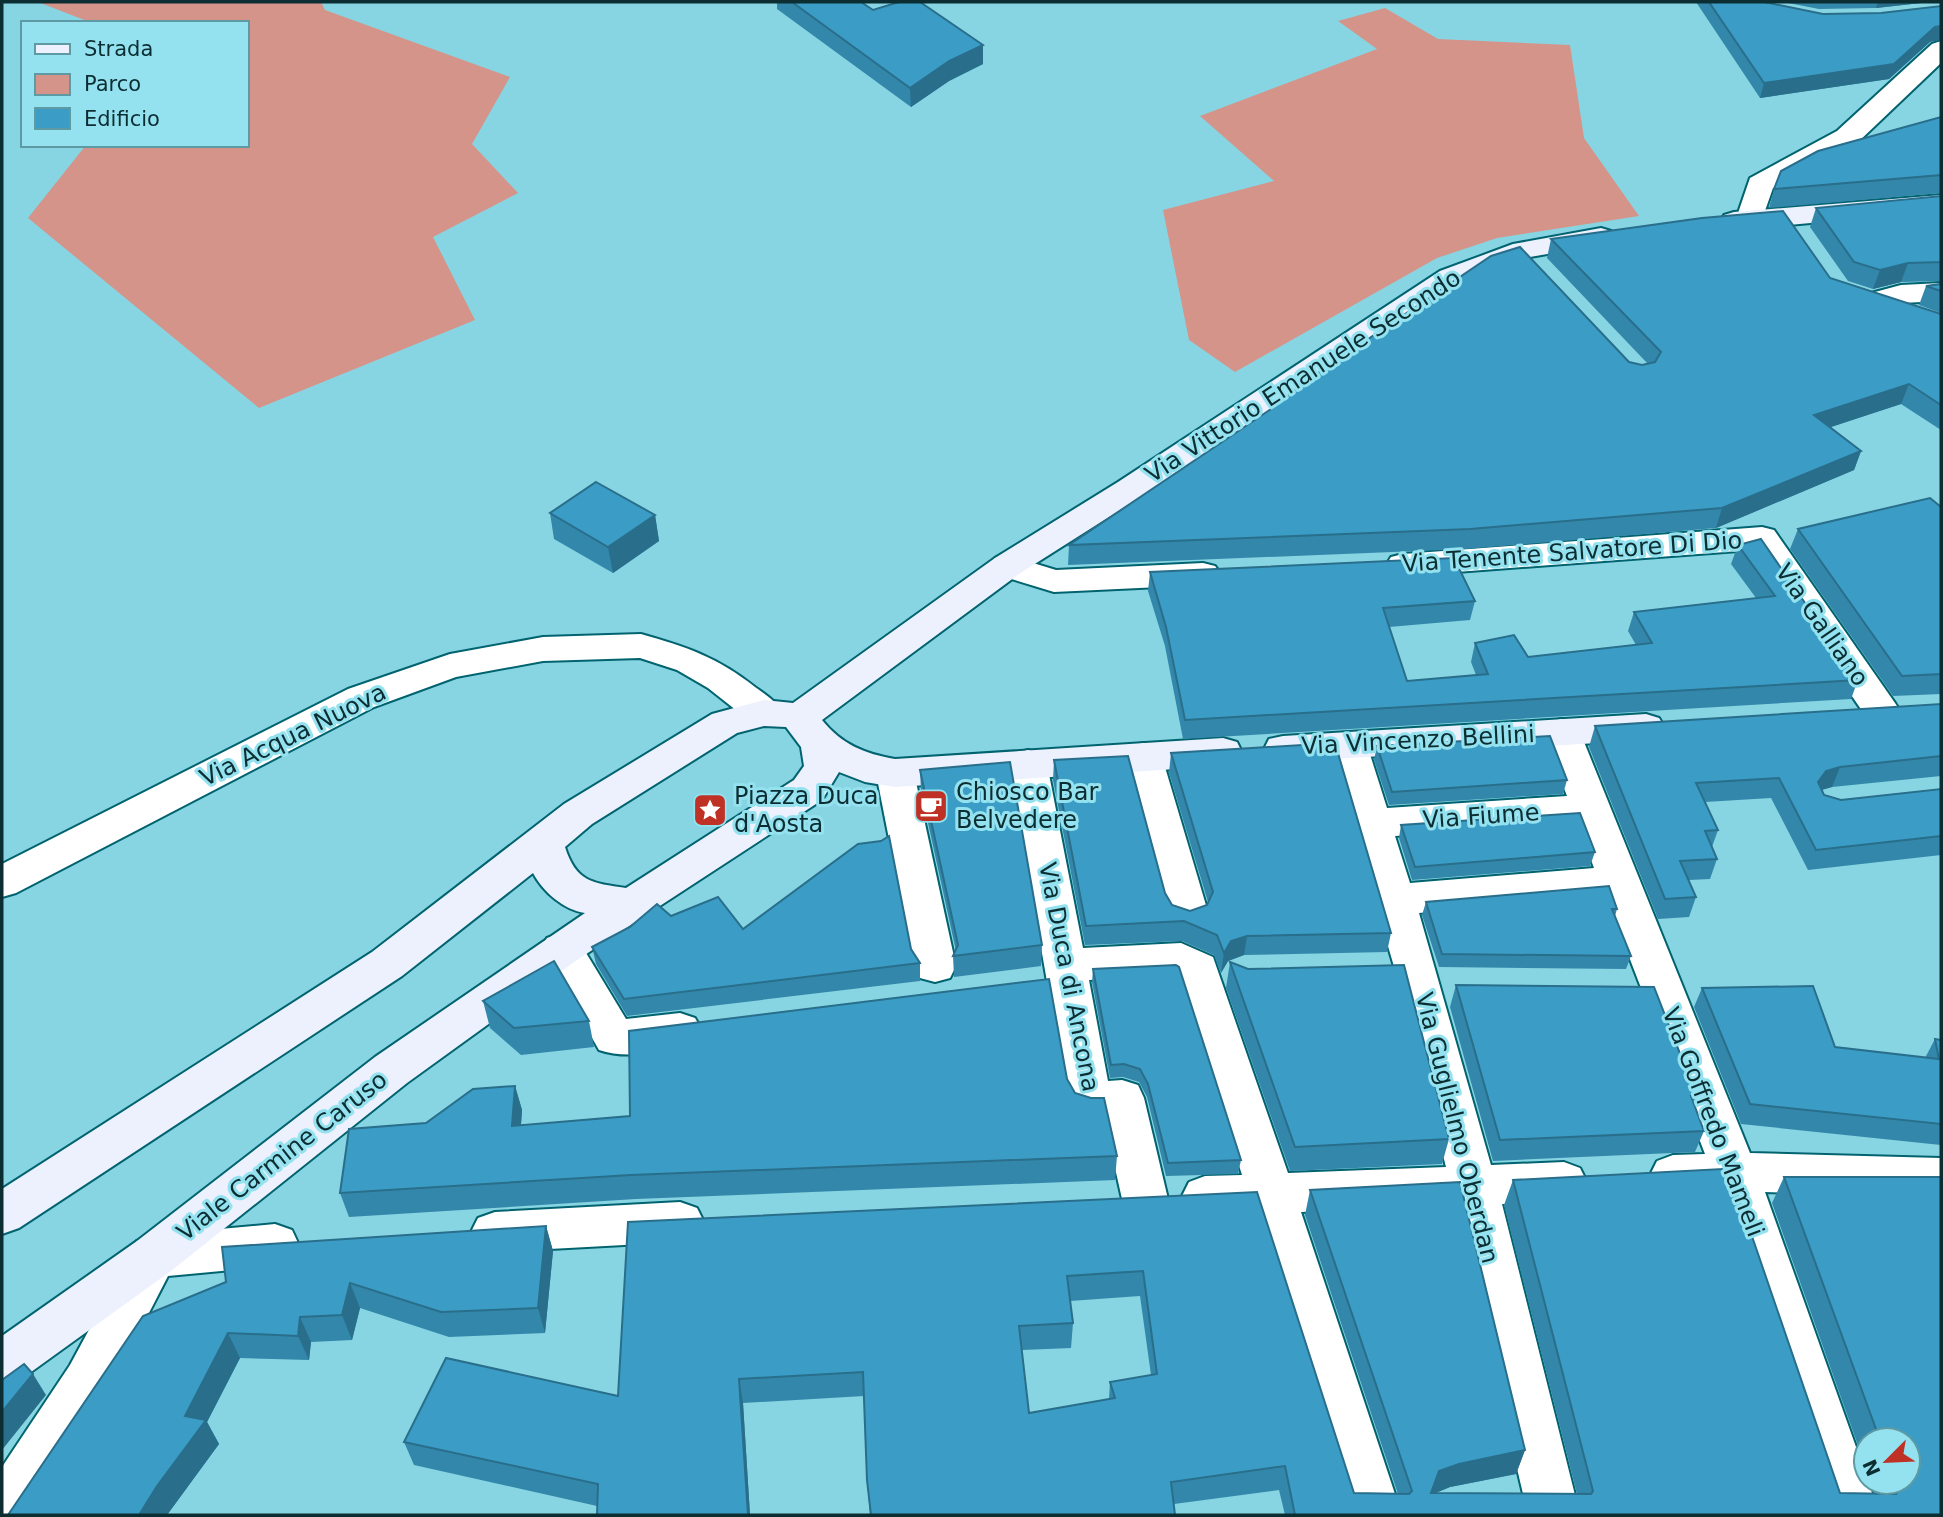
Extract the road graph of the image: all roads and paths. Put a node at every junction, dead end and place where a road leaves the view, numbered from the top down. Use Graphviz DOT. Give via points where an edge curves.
graph roads {
  1 [pos="1941,49"];
  2 [pos="1941,203"];
  3 [pos="1785,217"];
  4 [pos="1750,219"];
  5 [pos="1710,224"];
  6 [pos="1630,233"];
  7 [pos="1805,246"];
  8 [pos="1941,292"];
  9 [pos="1922,319"];
  10 [pos="1762,538"];
  11 [pos="1007,566"];
  12 [pos="1370,567"];
  13 [pos="1232,573"];
  14 [pos="1840,715"];
  15 [pos="799,721"];
  16 [pos="1686,724"];
  17 [pos="1561,732"];
  18 [pos="1348,745"];
  19 [pos="1143,757"];
  20 [pos="1028,764"];
  21 [pos="895,772"];
  22 [pos="1591,809"];
  23 [pos="1372,823"];
  24 [pos="543,842"];
  25 [pos="1619,881"];
  26 [pos="2,882"];
  27 [pos="1395,900"];
  28 [pos="632,904"];
  29 [pos="1187,912"];
  30 [pos="562,949"];
  31 [pos="1054,978"];
  32 [pos="935,987"];
  33 [pos="723,1025"];
  34 [pos="1735,1172"];
  35 [pos="1941,1178"];
  36 [pos="1474,1187"];
  37 [pos="1273,1192"];
  38 [pos="2,1214"];
  39 [pos="727,1220"];
  40 [pos="449,1234"];
  41 [pos="311,1242"];
  42 [pos="154,1256"];
  43 [pos="2,1364"];
  44 [pos="1500,1505"];
  45 [pos="1551,1505"];
  46 [pos="2,1510"];
  47 [pos="1376,1515"];
  48 [pos="1854,1515"];
  1 -- 4 [label="street" via="1847,136 1760,184"];
  2 -- 3 [label="street"];
  3 -- 4 [label="street"];
  3 -- 7 [label="street"];
  4 -- 5 [label="street"];
  6 -- 11 [label="street, Via Vittorio Emanuele Secondo" via="1529,260 1480,262 1450,277"];
  8 -- 9 [label="street" via="1859,298"];
  10 -- 12 [label="street, Via Tenente Salvatore Di Dio"];
  10 -- 14 [label="street, Via Galliano" via="1900,711"];
  11 -- 13 [label="street" via="1054,581"];
  11 -- 15 [label="street, Via Vittorio Emanuele Secondo"];
  15 -- 21 [label="street, Via Vincenzo Bellini" via="865,768"];
  15 -- 24 [label="street" via="725,723 578,814"];
  15 -- 26 [label="street, Via Acqua Nuova" via="690,661 641,646 544,649 450,666 361,698"];
  15 -- 28 [label="street, Viale Carmine Caruso" via="823,766 808,790"];
  16 -- 17 [label="street, Via Vincenzo Bellini"];
  17 -- 18 [label="street, Via Vincenzo Bellini"];
  17 -- 22 [label="street, Via Goffredo Mameli"];
  18 -- 19 [label="street, Via Vincenzo Bellini"];
  18 -- 23 [label="street, Via Guglielmo Oberdan"];
  19 -- 20 [label="street, Via Vincenzo Bellini"];
  19 -- 29 [label="street"];
  20 -- 21 [label="street, Via Vincenzo Bellini"];
  20 -- 31 [label="street, Via Duca di Ancona"];
  21 -- 32 [label="street"];
  22 -- 23 [label="street, Via Fiume"];
  22 -- 25 [label="street, Via Goffredo Mameli"];
  23 -- 27 [label="street, Via Guglielmo Oberdan"];
  24 -- 28 [label="street" via="552,871 580,897"];
  24 -- 38 [label="street" via="387,964"];
  25 -- 27 [label="street"];
  25 -- 34 [label="street, Via Goffredo Mameli" via="1642,989"];
  27 -- 36 [label="street, Via Guglielmo Oberdan"];
  28 -- 30 [label="street, Viale Carmine Caruso"];
  30 -- 33 [label="street" via="614,1038"];
  30 -- 42 [label="street, Viale Carmine Caruso" via="391,1070"];
  31 -- 37 [label="street" via="1181,958 1198,969"];
  31 -- 37 [label="street, Via Duca di Ancona" via="1090,1102 1122,1098 1124,1200"];
  34 -- 35 [label="street"];
  34 -- 36 [label="street"];
  34 -- 48 [label="street, Via Goffredo Mameli"];
  36 -- 37 [label="street"];
  36 -- 45 [label="street, Via Guglielmo Oberdan"];
  37 -- 47 [label="street"];
  39 -- 40 [label="street"];
  41 -- 42 [label="street"];
  42 -- 43 [label="street, Viale Carmine Caruso"];
  42 -- 46 [label="street" via="88,1381"];
  44 -- 45 [label="street"];
}
